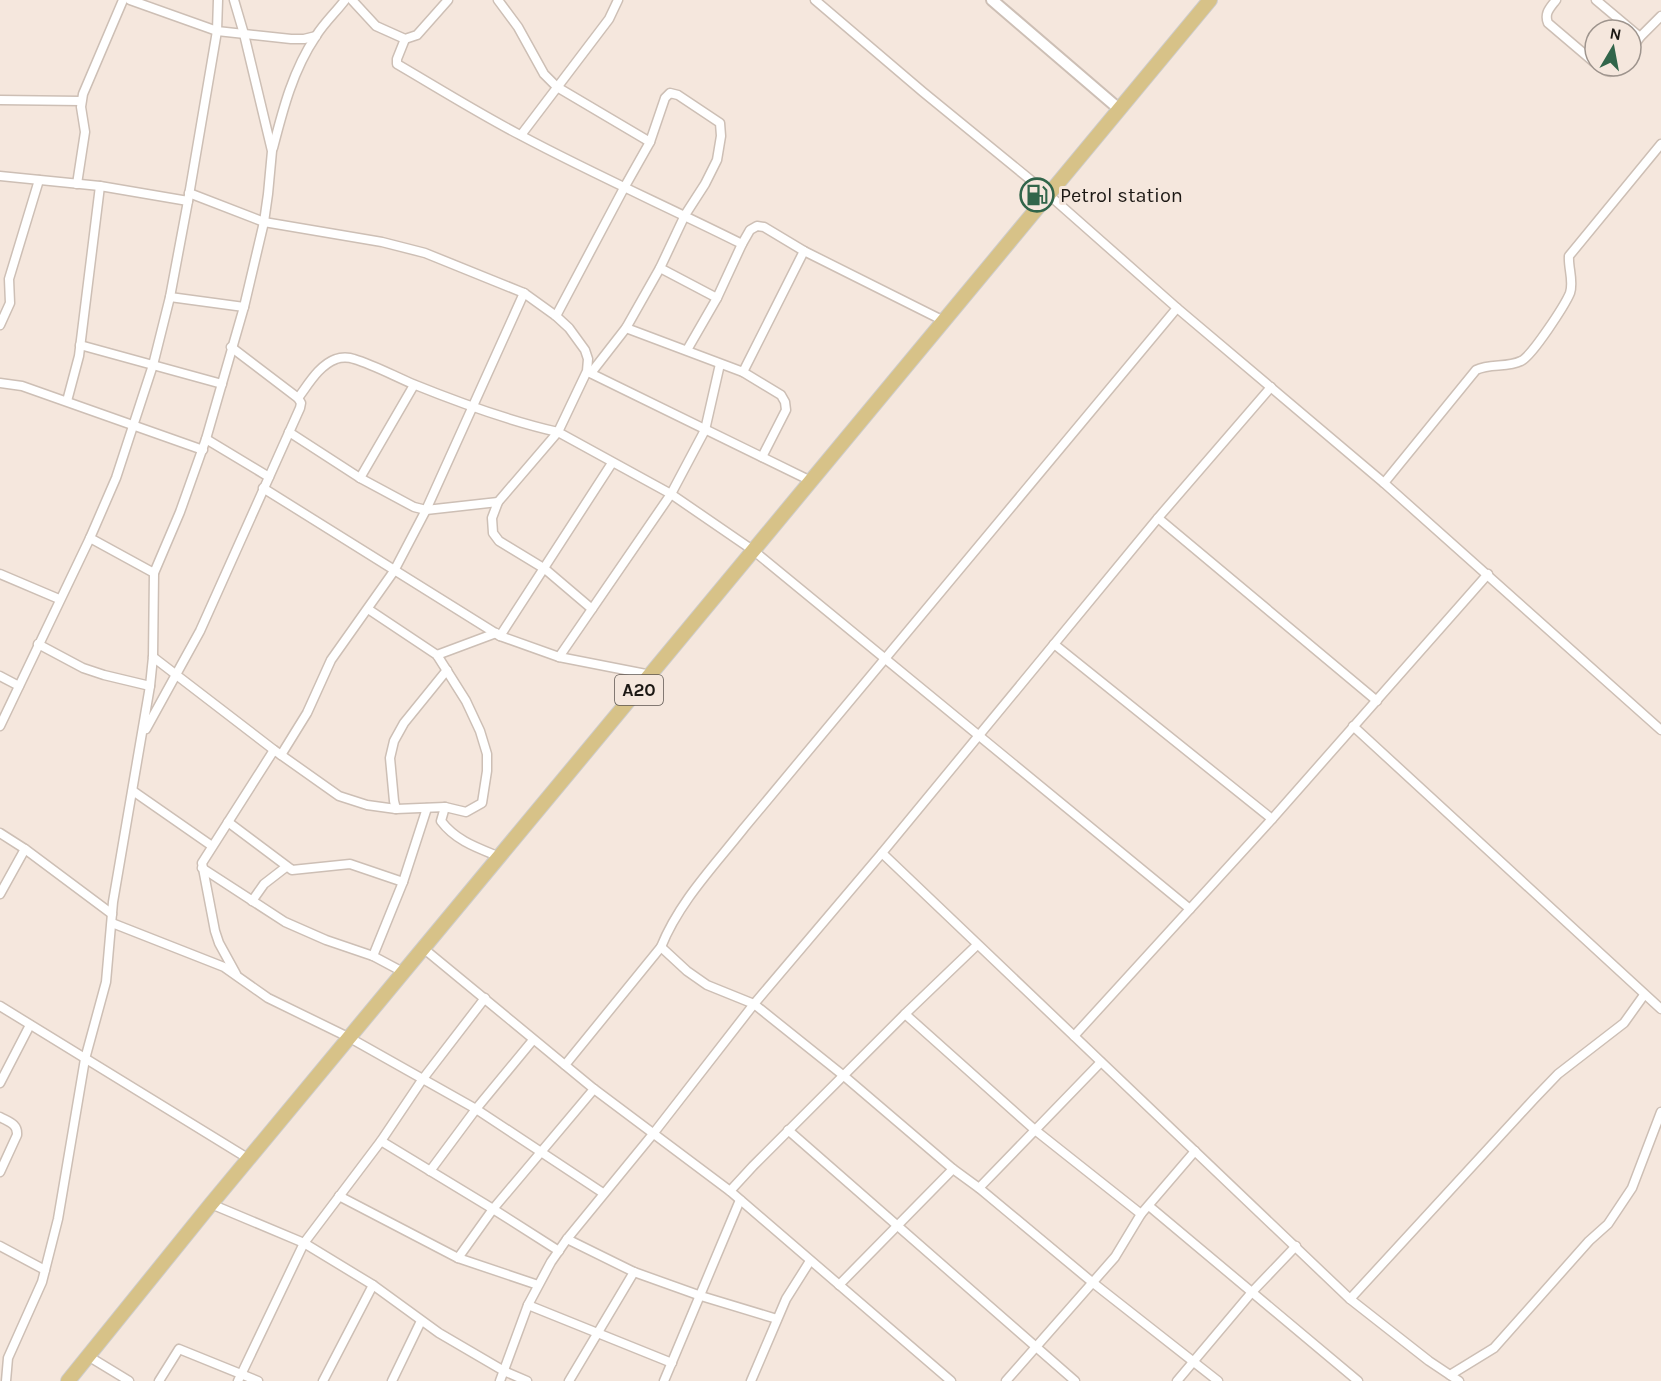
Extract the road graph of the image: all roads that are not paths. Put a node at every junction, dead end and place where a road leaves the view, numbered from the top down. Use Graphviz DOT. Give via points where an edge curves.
graph roads {
  1 [pos="123,0"];
  2 [pos="130,0"];
  3 [pos="218,0"];
  4 [pos="234,0"];
  5 [pos="345,0"];
  6 [pos="352,0"];
  7 [pos="448,0"];
  8 [pos="498,0"];
  9 [pos="618,0"];
  10 [pos="815,0"];
  11 [pos="992,0"];
  12 [pos="1210,0"];
  13 [pos="1556,0"];
  14 [pos="1596,0"];
  15 [pos="1661,16"];
  16 [pos="1617,18"];
  17 [pos="217,30"];
  18 [pos="244,34"];
  19 [pos="1643,34"];
  20 [pos="316,36"];
  21 [pos="405,39"];
  22 [pos="1583,53"];
  23 [pos="556,87"];
  24 [pos="0,100"];
  25 [pos="81,101"];
  26 [pos="1119,109"];
  27 [pos="521,135"];
  28 [pos="651,142"];
  29 [pos="1661,144"];
  30 [pos="272,151"];
  31 [pos="0,177"];
  32 [pos="39,180"];
  33 [pos="77,184"];
  34 [pos="100,186"];
  35 [pos="624,188"];
  36 [pos="1048,195"];
  37 [pos="189,197"];
  38 [pos="686,215"];
  39 [pos="264,222"];
  40 [pos="742,244"];
  41 [pos="804,251"];
  42 [pos="660,268"];
  43 [pos="524,293"];
  44 [pos="170,297"];
  45 [pos="717,298"];
  46 [pos="244,307"];
  47 [pos="1177,308"];
  48 [pos="556,316"];
  49 [pos="944,321"];
  50 [pos="0,325"];
  51 [pos="626,328"];
  52 [pos="80,345"];
  53 [pos="231,347"];
  54 [pos="687,350"];
  55 [pos="720,364"];
  56 [pos="153,365"];
  57 [pos="589,372"];
  58 [pos="743,372"];
  59 [pos="0,382"];
  60 [pos="222,384"];
  61 [pos="414,384"];
  62 [pos="1271,387"];
  63 [pos="298,398"];
  64 [pos="67,401"];
  65 [pos="473,406"];
  66 [pos="135,425"];
  67 [pos="705,430"];
  68 [pos="289,432"];
  69 [pos="558,432"];
  70 [pos="206,439"];
  71 [pos="203,450"];
  72 [pos="762,457"];
  73 [pos="612,463"];
  74 [pos="269,477"];
  75 [pos="360,478"];
  76 [pos="811,481"];
  77 [pos="1384,483"];
  78 [pos="263,488"];
  79 [pos="671,494"];
  80 [pos="498,502"];
  81 [pos="426,510"];
  82 [pos="1158,518"];
  83 [pos="90,538"];
  84 [pos="754,551"];
  85 [pos="545,569"];
  86 [pos="394,571"];
  87 [pos="154,573"];
  88 [pos="0,574"];
  89 [pos="1488,574"];
  90 [pos="59,599"];
  91 [pos="368,609"];
  92 [pos="592,609"];
  93 [pos="498,634"];
  94 [pos="38,644"];
  95 [pos="1054,644"];
  96 [pos="437,655"];
  97 [pos="153,657"];
  98 [pos="559,657"];
  99 [pos="885,660"];
  100 [pos="447,670"];
  101 [pos="175,675"];
  102 [pos="651,675"];
  103 [pos="0,676"];
  104 [pos="19,686"];
  105 [pos="150,686"];
  106 [pos="1377,701"];
  107 [pos="0,726"];
  108 [pos="1353,726"];
  109 [pos="1661,730"];
  110 [pos="980,735"];
  111 [pos="142,737"];
  112 [pos="277,752"];
  113 [pos="133,791"];
  114 [pos="445,807"];
  115 [pos="427,808"];
  116 [pos="396,809"];
  117 [pos="1272,819"];
  118 [pos="228,822"];
  119 [pos="0,833"];
  120 [pos="212,846"];
  121 [pos="25,849"];
  122 [pos="882,853"];
  123 [pos="500,858"];
  124 [pos="286,867"];
  125 [pos="202,868"];
  126 [pos="403,882"];
  127 [pos="0,894"];
  128 [pos="252,901"];
  129 [pos="1190,909"];
  130 [pos="112,919"];
  131 [pos="977,945"];
  132 [pos="661,947"];
  133 [pos="423,948"];
  134 [pos="373,956"];
  135 [pos="403,972"];
  136 [pos="236,974"];
  137 [pos="1644,995"];
  138 [pos="485,998"];
  139 [pos="754,1004"];
  140 [pos="0,1006"];
  141 [pos="1661,1009"];
  142 [pos="905,1014"];
  143 [pos="30,1025"];
  144 [pos="1074,1036"];
  145 [pos="350,1038"];
  146 [pos="533,1040"];
  147 [pos="85,1059"];
  148 [pos="1101,1062"];
  149 [pos="565,1065"];
  150 [pos="844,1076"];
  151 [pos="422,1080"];
  152 [pos="0,1083"];
  153 [pos="594,1089"];
  154 [pos="476,1109"];
  155 [pos="1661,1112"];
  156 [pos="0,1117"];
  157 [pos="788,1130"];
  158 [pos="1035,1130"];
  159 [pos="653,1134"];
  160 [pos="381,1141"];
  161 [pos="1195,1151"];
  162 [pos="541,1152"];
  163 [pos="249,1159"];
  164 [pos="953,1169"];
  165 [pos="430,1171"];
  166 [pos="0,1172"];
  167 [pos="979,1188"];
  168 [pos="730,1191"];
  169 [pos="603,1193"];
  170 [pos="339,1196"];
  171 [pos="740,1200"];
  172 [pos="211,1204"];
  173 [pos="1149,1206"];
  174 [pos="493,1209"];
  175 [pos="1141,1214"];
  176 [pos="898,1226"];
  177 [pos="567,1239"];
  178 [pos="304,1244"];
  179 [pos="0,1246"];
  180 [pos="1296,1246"];
  181 [pos="559,1251"];
  182 [pos="458,1258"];
  183 [pos="810,1261"];
  184 [pos="45,1270"];
  185 [pos="634,1272"];
  186 [pos="1092,1282"];
  187 [pos="373,1285"];
  188 [pos="538,1285"];
  189 [pos="839,1285"];
  190 [pos="1252,1292"];
  191 [pos="701,1296"];
  192 [pos="1350,1299"];
  193 [pos="528,1305"];
  194 [pos="777,1319"];
  195 [pos="421,1322"];
  196 [pos="599,1334"];
  197 [pos="1036,1348"];
  198 [pos="88,1356"];
  199 [pos="1194,1361"];
  200 [pos="672,1363"];
  201 [pos="504,1371"];
  202 [pos="1347,1372"];
  203 [pos="1450,1375"];
  204 [pos="240,1377"];
  205 [pos="6,1381"];
  206 [pos="68,1381"];
  207 [pos="129,1381"];
  208 [pos="159,1381"];
  209 [pos="258,1381"];
  210 [pos="323,1381"];
  211 [pos="392,1381"];
  212 [pos="500,1381"];
  213 [pos="527,1381"];
  214 [pos="569,1381"];
  215 [pos="664,1381"];
  216 [pos="751,1381"];
  217 [pos="951,1381"];
  218 [pos="1006,1381"];
  219 [pos="1076,1381"];
  220 [pos="1177,1381"];
  221 [pos="1218,1381"];
  222 [pos="1340,1381"];
  223 [pos="1358,1381"];
  224 [pos="1460,1381"];
  1 -- 25 [label="street"];
  2 -- 17 [label="street"];
  3 -- 17 [label="street"];
  4 -- 18 [label="street"];
  5 -- 20 [label="street"];
  6 -- 21 [label="street" via="376,26"];
  7 -- 21 [label="street" via="417,36"];
  8 -- 23 [label="street"];
  9 -- 23 [label="street" via="609,19"];
  10 -- 36 [label="street"];
  11 -- 26 [label="street"];
  12 -- 26 [label="main road, A20"];
  13 -- 22 [label="street" via="1547,12 1548,23"];
  14 -- 16 [label="street"];
  15 -- 19 [label="street"];
  17 -- 18 [label="street"];
  17 -- 37 [label="street"];
  18 -- 20 [label="street" via="291,39"];
  18 -- 30 [label="street"];
  20 -- 30 [label="street" via="287,95"];
  21 -- 27 [label="street" via="397,64"];
  23 -- 27 [label="street"];
  23 -- 28 [label="street"];
  24 -- 25 [label="street"];
  25 -- 33 [label="street" via="85,132"];
  26 -- 36 [label="main road, A20"];
  27 -- 35 [label="street"];
  28 -- 35 [label="street"];
  28 -- 38 [label="street" via="670,93 720,123 717,160"];
  29 -- 77 [label="street" via="1569,256 1570,292 1532,352 1522,361 1476,370"];
  30 -- 39 [label="street"];
  31 -- 32 [label="street"];
  32 -- 33 [label="street"];
  32 -- 50 [label="street" via="9,279 10,303"];
  33 -- 34 [label="street"];
  34 -- 37 [label="street"];
  34 -- 52 [label="street"];
  35 -- 38 [label="street"];
  35 -- 48 [label="street"];
  36 -- 47 [label="street"];
  36 -- 49 [label="main road, A20"];
  37 -- 39 [label="street"];
  37 -- 44 [label="street"];
  38 -- 40 [label="street"];
  38 -- 42 [label="street"];
  39 -- 43 [label="street" via="425,253"];
  39 -- 46 [label="street"];
  40 -- 41 [label="street" via="750,230 760,226"];
  40 -- 45 [label="street"];
  41 -- 49 [label="street"];
  41 -- 58 [label="street"];
  42 -- 45 [label="street"];
  42 -- 51 [label="street"];
  43 -- 48 [label="street"];
  43 -- 65 [label="street"];
  44 -- 46 [label="street"];
  44 -- 56 [label="street"];
  45 -- 54 [label="street"];
  46 -- 53 [label="street"];
  47 -- 62 [label="street"];
  47 -- 99 [label="street"];
  48 -- 57 [label="street" via="585,350"];
  49 -- 76 [label="main road, A20"];
  51 -- 54 [label="street"];
  51 -- 57 [label="street"];
  52 -- 56 [label="street"];
  52 -- 64 [label="street"];
  53 -- 60 [label="street"];
  53 -- 63 [label="street"];
  54 -- 55 [label="street"];
  55 -- 58 [label="street"];
  55 -- 67 [label="street"];
  56 -- 60 [label="street"];
  56 -- 66 [label="street"];
  57 -- 67 [label="street"];
  57 -- 69 [label="street"];
  58 -- 72 [label="street" via="781,395 785,402 786,410"];
  59 -- 64 [label="street"];
  60 -- 70 [label="street"];
  61 -- 63 [label="street" via="352,358 338,358 320,370"];
  61 -- 65 [label="street"];
  61 -- 75 [label="street"];
  62 -- 77 [label="street"];
  62 -- 82 [label="street"];
  63 -- 68 [label="street" via="300,408"];
  64 -- 66 [label="street"];
  65 -- 69 [label="street"];
  65 -- 81 [label="street"];
  66 -- 71 [label="street"];
  66 -- 83 [label="street"];
  67 -- 72 [label="street"];
  67 -- 79 [label="street"];
  68 -- 74 [label="street"];
  68 -- 75 [label="street"];
  69 -- 73 [label="street"];
  69 -- 80 [label="street"];
  70 -- 71 [label="street"];
  70 -- 74 [label="street"];
  71 -- 87 [label="street"];
  72 -- 76 [label="street"];
  73 -- 79 [label="street"];
  73 -- 85 [label="street"];
  74 -- 78 [label="street"];
  75 -- 81 [label="street"];
  76 -- 84 [label="main road, A20"];
  77 -- 89 [label="street"];
  78 -- 86 [label="street"];
  78 -- 101 [label="street" via="200,631"];
  79 -- 84 [label="street"];
  79 -- 92 [label="street"];
  80 -- 81 [label="street"];
  80 -- 85 [label="street" via="492,518 493,533 499,541"];
  81 -- 86 [label="street"];
  82 -- 95 [label="street"];
  82 -- 106 [label="street"];
  83 -- 87 [label="street"];
  83 -- 90 [label="street"];
  84 -- 99 [label="street"];
  84 -- 102 [label="main road, A20"];
  85 -- 92 [label="street"];
  85 -- 93 [label="street"];
  86 -- 91 [label="street"];
  86 -- 93 [label="street"];
  87 -- 97 [label="street"];
  88 -- 90 [label="street"];
  89 -- 106 [label="street"];
  89 -- 109 [label="street"];
  90 -- 94 [label="street"];
  91 -- 96 [label="street"];
  91 -- 112 [label="street" via="331,660 307,713"];
  92 -- 98 [label="street"];
  93 -- 96 [label="street"];
  93 -- 98 [label="street"];
  94 -- 104 [label="street"];
  94 -- 105 [label="street" via="83,668"];
  95 -- 110 [label="street"];
  95 -- 117 [label="street"];
  96 -- 100 [label="street"];
  97 -- 101 [label="street"];
  97 -- 105 [label="street"];
  98 -- 102 [label="street"];
  99 -- 110 [label="street"];
  99 -- 132 [label="street" via="684,904"];
  100 -- 114 [label="street" via="480,731 487,771 479,806 466,812"];
  100 -- 116 [label="street" via="394,741 390,758"];
  101 -- 111 [label="street"];
  101 -- 112 [label="street"];
  102 -- 123 [label="main road, A20"];
  103 -- 104 [label="street"];
  104 -- 107 [label="street"];
  105 -- 111 [label="street"];
  106 -- 108 [label="street"];
  108 -- 117 [label="street"];
  108 -- 137 [label="street"];
  110 -- 122 [label="street"];
  110 -- 129 [label="street"];
  111 -- 113 [label="street"];
  112 -- 116 [label="street" via="344,799"];
  112 -- 118 [label="street"];
  113 -- 120 [label="street"];
  113 -- 130 [label="street"];
  114 -- 115 [label="street"];
  114 -- 123 [label="street" via="441,820 452,834"];
  115 -- 116 [label="street"];
  115 -- 126 [label="street"];
  117 -- 129 [label="street"];
  118 -- 120 [label="street"];
  118 -- 124 [label="street"];
  119 -- 121 [label="street"];
  120 -- 125 [label="street"];
  121 -- 127 [label="street"];
  121 -- 130 [label="street"];
  122 -- 131 [label="street"];
  122 -- 139 [label="street"];
  123 -- 133 [label="main road, A20"];
  124 -- 126 [label="street" via="292,870 350,864"];
  124 -- 128 [label="street" via="264,884"];
  125 -- 128 [label="street"];
  125 -- 136 [label="street" via="215,931"];
  126 -- 134 [label="street"];
  128 -- 134 [label="street" via="285,922"];
  129 -- 144 [label="street"];
  130 -- 136 [label="street"];
  130 -- 147 [label="street" via="106,982"];
  131 -- 142 [label="street"];
  131 -- 144 [label="street"];
  132 -- 139 [label="street" via="707,985"];
  132 -- 149 [label="street"];
  133 -- 135 [label="main road, A20"];
  133 -- 138 [label="street"];
  134 -- 135 [label="street"];
  135 -- 145 [label="main road, A20"];
  136 -- 145 [label="street" via="268,998"];
  137 -- 141 [label="street"];
  137 -- 192 [label="street" via="1624,1023 1542,1090"];
  138 -- 146 [label="street"];
  138 -- 151 [label="street"];
  139 -- 150 [label="street"];
  139 -- 159 [label="street"];
  140 -- 143 [label="street"];
  142 -- 150 [label="street"];
  142 -- 158 [label="street"];
  143 -- 147 [label="street"];
  143 -- 152 [label="street"];
  144 -- 148 [label="street"];
  145 -- 151 [label="street"];
  145 -- 163 [label="main road, A20"];
  146 -- 149 [label="street"];
  146 -- 154 [label="street"];
  147 -- 163 [label="street"];
  147 -- 184 [label="street" via="58,1219"];
  148 -- 158 [label="street"];
  148 -- 161 [label="street"];
  149 -- 153 [label="street"];
  150 -- 157 [label="street"];
  150 -- 164 [label="street"];
  151 -- 154 [label="street"];
  151 -- 160 [label="street"];
  153 -- 159 [label="street"];
  153 -- 162 [label="street"];
  154 -- 162 [label="street"];
  154 -- 165 [label="street"];
  155 -- 203 [label="street" via="1632,1188 1608,1224 1494,1348"];
  156 -- 166 [label="street" via="18,1130"];
  157 -- 168 [label="street"];
  157 -- 176 [label="street"];
  158 -- 167 [label="street"];
  158 -- 175 [label="street"];
  159 -- 168 [label="street"];
  159 -- 169 [label="street"];
  160 -- 165 [label="street"];
  160 -- 170 [label="street"];
  161 -- 173 [label="street"];
  161 -- 180 [label="street"];
  162 -- 169 [label="street"];
  162 -- 174 [label="street"];
  163 -- 172 [label="main road, A20"];
  164 -- 167 [label="street"];
  164 -- 176 [label="street"];
  165 -- 174 [label="street"];
  167 -- 186 [label="street"];
  168 -- 171 [label="street"];
  169 -- 177 [label="street"];
  170 -- 178 [label="street"];
  170 -- 182 [label="street"];
  171 -- 183 [label="street"];
  171 -- 191 [label="street"];
  172 -- 178 [label="street"];
  172 -- 198 [label="main road, A20"];
  173 -- 175 [label="street"];
  173 -- 190 [label="street"];
  174 -- 181 [label="street"];
  174 -- 182 [label="street"];
  175 -- 186 [label="street" via="1114,1257"];
  176 -- 189 [label="street"];
  176 -- 197 [label="street"];
  177 -- 181 [label="street"];
  177 -- 185 [label="street"];
  178 -- 187 [label="street"];
  178 -- 204 [label="street"];
  179 -- 184 [label="street"];
  180 -- 190 [label="street"];
  180 -- 192 [label="street"];
  181 -- 188 [label="street"];
  182 -- 188 [label="street"];
  183 -- 189 [label="street"];
  183 -- 194 [label="street"];
  184 -- 205 [label="street" via="8,1358"];
  185 -- 191 [label="street"];
  185 -- 196 [label="street"];
  186 -- 197 [label="street"];
  186 -- 199 [label="street"];
  187 -- 195 [label="street"];
  187 -- 210 [label="street"];
  188 -- 193 [label="street"];
  189 -- 217 [label="street"];
  190 -- 199 [label="street"];
  190 -- 202 [label="street"];
  191 -- 194 [label="street"];
  191 -- 200 [label="street"];
  192 -- 203 [label="street"];
  193 -- 196 [label="street"];
  193 -- 201 [label="street"];
  194 -- 216 [label="street"];
  195 -- 201 [label="street"];
  195 -- 211 [label="street"];
  196 -- 200 [label="street"];
  196 -- 214 [label="street"];
  197 -- 218 [label="street"];
  197 -- 219 [label="street"];
  198 -- 206 [label="main road, A20"];
  198 -- 207 [label="street"];
  199 -- 220 [label="street"];
  199 -- 221 [label="street"];
  200 -- 215 [label="street"];
  201 -- 212 [label="street"];
  201 -- 213 [label="street"];
  202 -- 222 [label="street"];
  202 -- 223 [label="street"];
  203 -- 224 [label="street"];
  204 -- 208 [label="street" via="179,1349"];
  204 -- 209 [label="street"];
}
